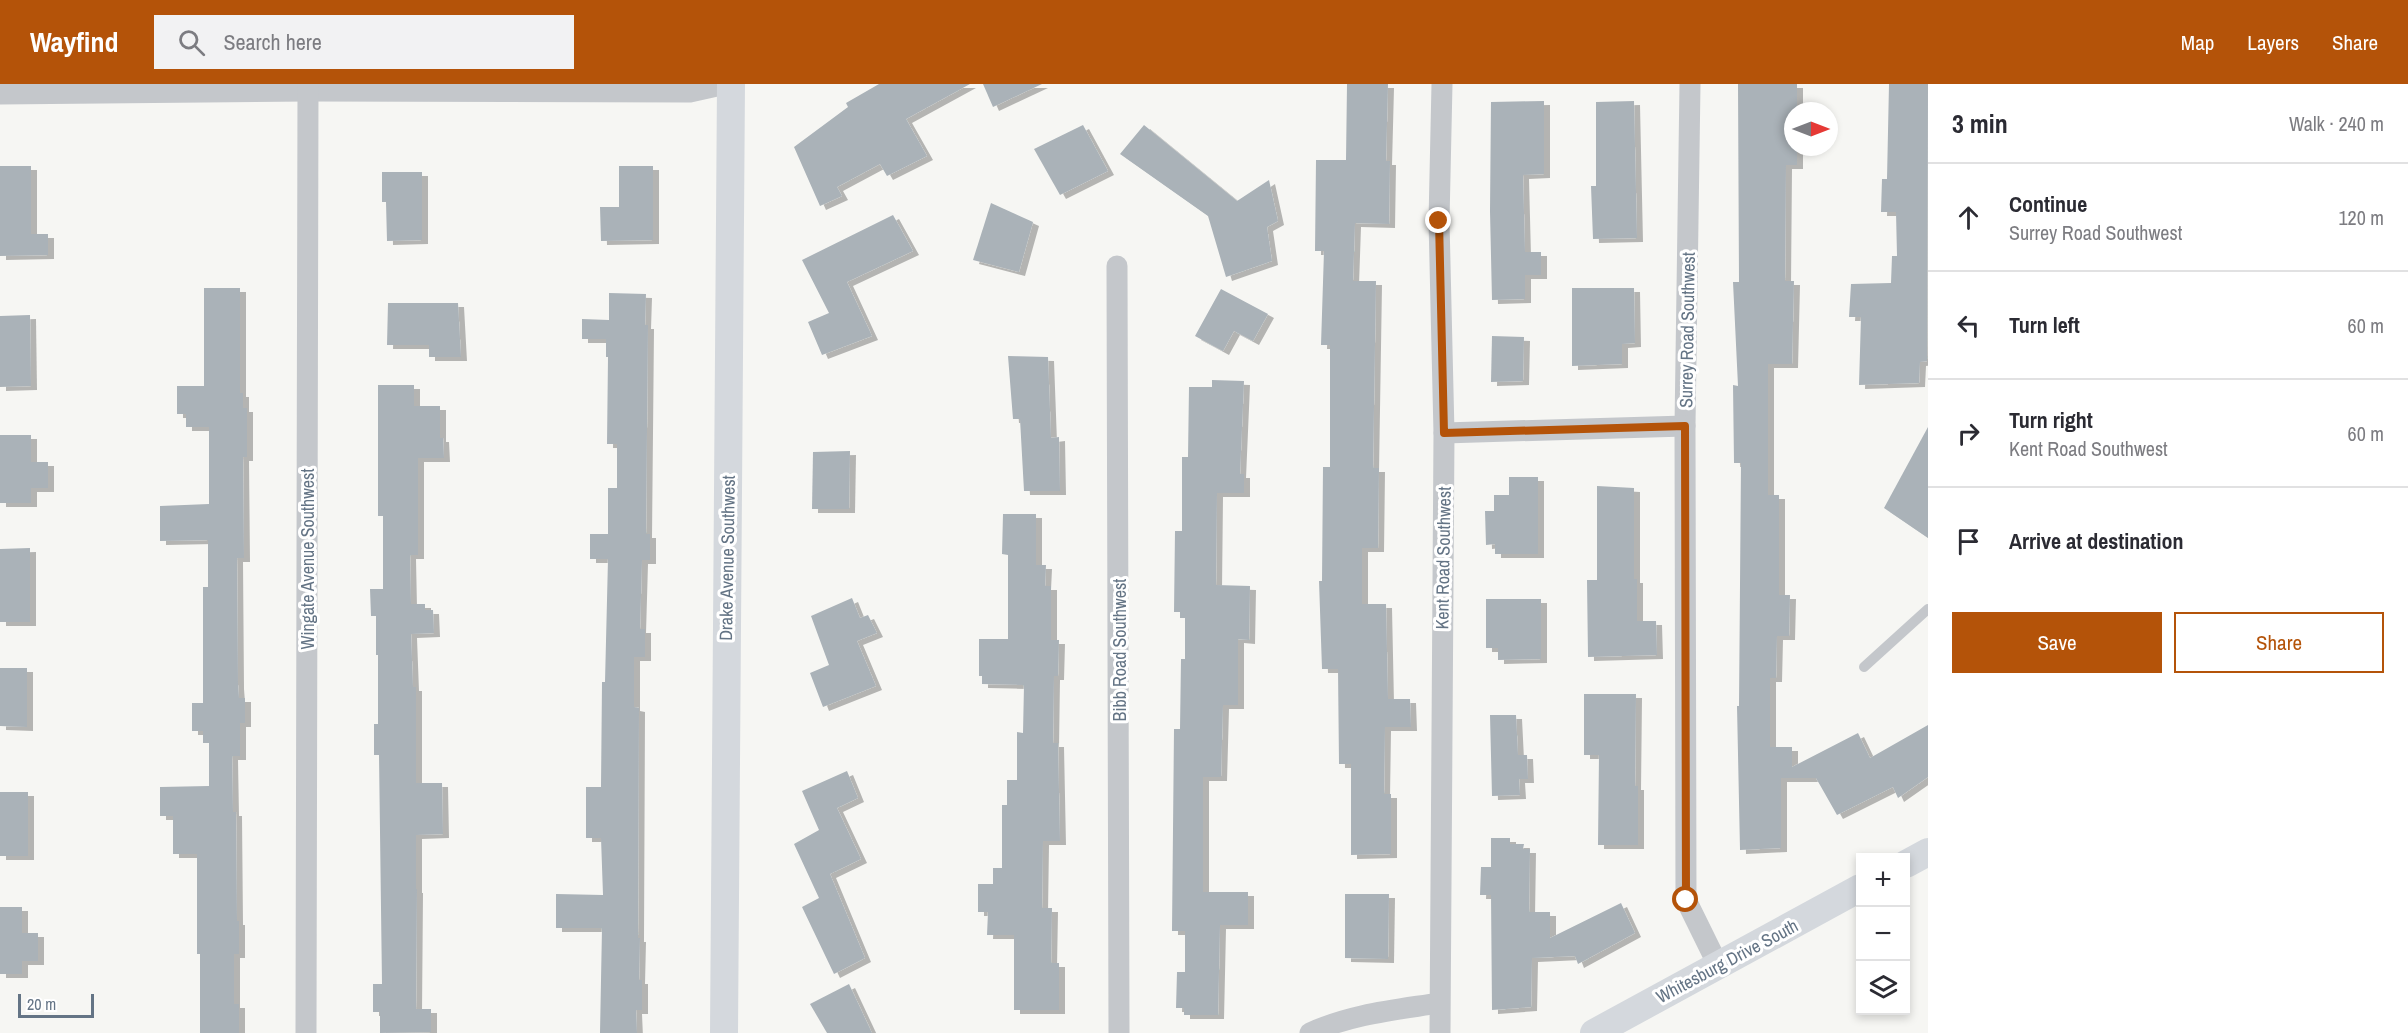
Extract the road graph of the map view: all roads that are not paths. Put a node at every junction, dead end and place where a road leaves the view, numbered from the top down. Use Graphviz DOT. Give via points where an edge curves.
graph roads {
  1 [pos="726,84"];
  2 [pos="731,84"];
  3 [pos="1442,84"];
  4 [pos="1690,84"];
  5 [pos="308,87"];
  6 [pos="0,94"];
  7 [pos="1117,266"];
  8 [pos="1685,426"];
  9 [pos="1444,433"];
  10 [pos="1928,609"];
  11 [pos="1864,667"];
  12 [pos="1928,852"];
  13 [pos="1910,861"];
  14 [pos="1856,890"];
  15 [pos="1718,965"];
  16 [pos="1439,1003"];
  17 [pos="306,1033"];
  18 [pos="724,1033"];
  19 [pos="1119,1033"];
  20 [pos="1310,1033"];
  21 [pos="1440,1033"];
  22 [pos="1594,1033"];
  1 -- 5 [label="street" via="690,92"];
  2 -- 18 [label="street, Drake Avenue Southwest"];
  3 -- 9 [label="street, Kent Road Southwest" via="1439,221"];
  4 -- 8 [label="street, Surrey Road Southwest"];
  5 -- 6 [label="street"];
  5 -- 17 [label="street, Wingate Avenue Southwest"];
  7 -- 19 [label="street, Bibb Road Southwest"];
  8 -- 9 [label="street"];
  8 -- 15 [label="street, Surrey Road Southwest" via="1686,900"];
  9 -- 16 [label="street, Kent Road Southwest"];
  10 -- 11 [label="lane"];
  12 -- 13 [label="street"];
  14 -- 15 [label="street, Whitesburg Drive South"];
  15 -- 22 [label="street, Whitesburg Drive South"];
  16 -- 20 [label="street" via="1365,1015"];
  16 -- 21 [label="street, Kent Road Southwest"];
}
